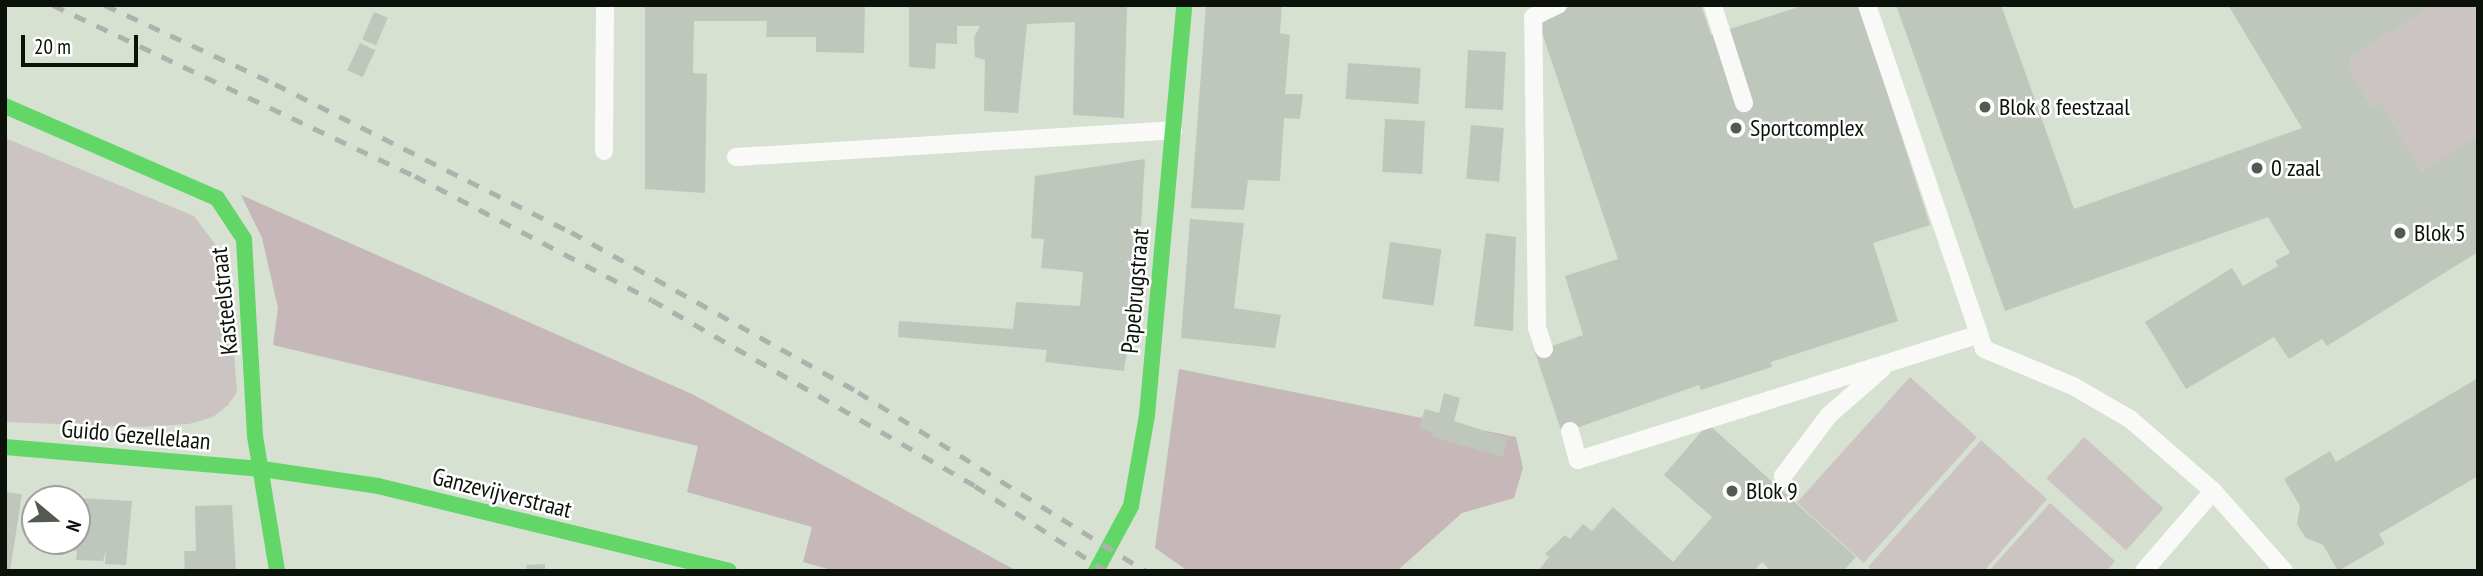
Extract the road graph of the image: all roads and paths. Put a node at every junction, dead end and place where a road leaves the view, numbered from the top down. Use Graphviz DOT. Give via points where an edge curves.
graph roads {
  1 [pos="605,5"];
  2 [pos="1184,5"];
  3 [pos="1558,5"];
  4 [pos="1713,5"];
  5 [pos="1867,5"];
  6 [pos="1744,103"];
  7 [pos="5,106"];
  8 [pos="1173,130"];
  9 [pos="604,151"];
  10 [pos="736,157"];
  11 [pos="1979,334"];
  12 [pos="1544,349"];
  13 [pos="1893,360"];
  14 [pos="1570,431"];
  15 [pos="5,447"];
  16 [pos="262,469"];
  17 [pos="1783,476"];
  18 [pos="2213,491"];
  19 [pos="277,571"];
  20 [pos="729,571"];
  21 [pos="1096,571"];
  22 [pos="2144,571"];
  23 [pos="2284,571"];
  1 -- 9 [label="lane"];
  2 -- 8 [label="street, Papebrugstraat"];
  3 -- 12 [label="lane" via="1533,17 1537,327"];
  4 -- 6 [label="lane"];
  5 -- 11 [label="lane"];
  7 -- 16 [label="street, Kasteelstraat" via="218,198 244,239 255,436"];
  8 -- 10 [label="lane"];
  8 -- 21 [label="street, Papebrugstraat" via="1137,477 1119,533"];
  11 -- 13 [label="lane"];
  11 -- 18 [label="lane" via="1984,349 1998,358 2073,386 2130,419"];
  13 -- 14 [label="lane" via="1578,460"];
  13 -- 17 [label="lane" via="1829,415"];
  15 -- 16 [label="street, Guido Gezellelaan"];
  16 -- 19 [label="street, Kasteelstraat"];
  16 -- 20 [label="street, Ganzevijverstraat" via="378,486"];
  18 -- 22 [label="lane"];
  18 -- 23 [label="lane"];
}
